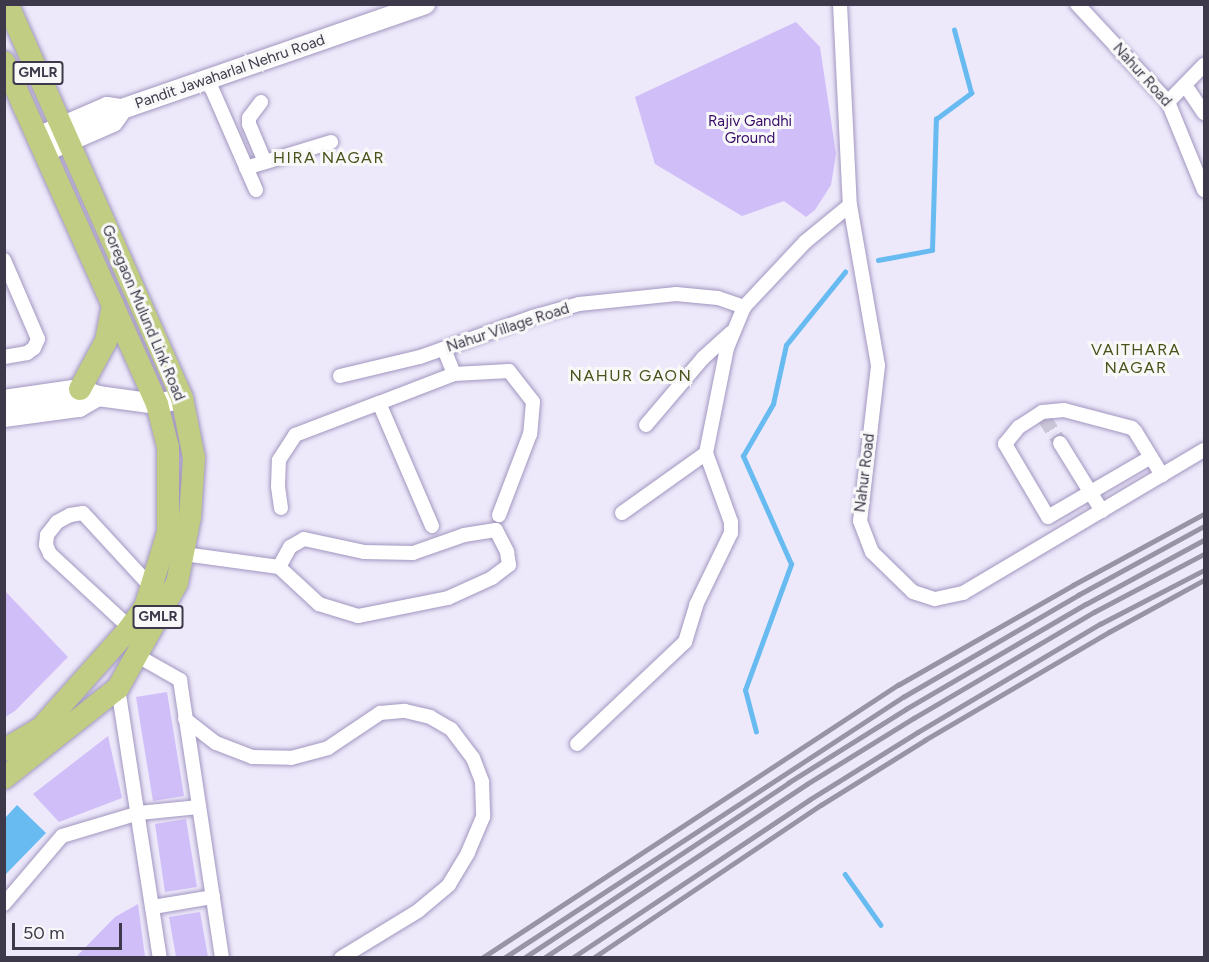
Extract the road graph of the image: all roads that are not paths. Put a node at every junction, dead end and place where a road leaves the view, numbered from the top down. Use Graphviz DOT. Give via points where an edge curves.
graph roads {
  1 [pos="7,4"];
  2 [pos="425,4"];
  3 [pos="840,4"];
  4 [pos="1077,4"];
  5 [pos="4,62"];
  6 [pos="1204,65"];
  7 [pos="208,80"];
  8 [pos="1185,85"];
  9 [pos="261,102"];
  10 [pos="1168,102"];
  11 [pos="1204,113"];
  12 [pos="249,124"];
  13 [pos="230,130"];
  14 [pos="65,135"];
  15 [pos="332,142"];
  16 [pos="41,145"];
  17 [pos="265,162"];
  18 [pos="246,168"];
  19 [pos="256,190"];
  20 [pos="1204,190"];
  21 [pos="850,205"];
  22 [pos="4,260"];
  23 [pos="113,305"];
  24 [pos="744,307"];
  25 [pos="735,330"];
  26 [pos="444,349"];
  27 [pos="4,357"];
  28 [pos="454,374"];
  29 [pos="340,376"];
  30 [pos="89,393"];
  31 [pos="182,398"];
  32 [pos="379,403"];
  33 [pos="157,404"];
  34 [pos="10,408"];
  35 [pos="646,425"];
  36 [pos="1060,443"];
  37 [pos="1204,450"];
  38 [pos="706,453"];
  39 [pos="1150,457"];
  40 [pos="1162,475"];
  41 [pos="1091,492"];
  42 [pos="281,508"];
  43 [pos="1102,511"];
  44 [pos="622,513"];
  45 [pos="499,515"];
  46 [pos="432,526"];
  47 [pos="184,554"];
  48 [pos="279,567"];
  49 [pos="152,588"];
  50 [pos="130,628"];
  51 [pos="136,655"];
  52 [pos="118,688"];
  53 [pos="185,719"];
  54 [pos="577,744"];
  55 [pos="4,750"];
  56 [pos="4,778"];
  57 [pos="199,807"];
  58 [pos="139,813"];
  59 [pos="213,897"];
  60 [pos="4,904"];
  61 [pos="153,907"];
  62 [pos="160,957"];
  63 [pos="222,957"];
  64 [pos="341,957"];
  1 -- 14 [label="main road, GMLR"];
  2 -- 7 [label="street, Pandit Jawaharlal Nehru Road"];
  3 -- 21 [label="street, Nahur Road"];
  4 -- 10 [label="street, Nahur Road"];
  5 -- 16 [label="main road, GMLR"];
  6 -- 8 [label="street"];
  7 -- 13 [label="street"];
  7 -- 14 [label="street, Pandit Jawaharlal Nehru Road" via="122,109 107,108"];
  8 -- 10 [label="street"];
  8 -- 11 [label="street"];
  9 -- 12 [label="street"];
  10 -- 20 [label="street, Nahur Road"];
  12 -- 13 [label="street"];
  12 -- 17 [label="street"];
  13 -- 18 [label="street"];
  14 -- 16 [label="street"];
  14 -- 31 [label="main road, Goregaon Mulund Link Road / GMLR"];
  15 -- 17 [label="street"];
  16 -- 23 [label="main road, Goregaon Mulund Link Road / GMLR"];
  17 -- 18 [label="street"];
  18 -- 19 [label="street"];
  21 -- 24 [label="street" via="805,242"];
  21 -- 43 [label="street, Nahur Road" via="878,366 860,521 872,552 913,592 935,600 963,593"];
  22 -- 27 [label="street" via="38,339 27,353"];
  23 -- 30 [label="main road"];
  23 -- 33 [label="main road, Goregaon Mulund Link Road / GMLR"];
  24 -- 25 [label="street"];
  24 -- 26 [label="street, Nahur Village Road" via="718,298 676,294 579,304"];
  25 -- 35 [label="street" via="703,358"];
  25 -- 38 [label="street" via="726,348"];
  26 -- 28 [label="street"];
  26 -- 29 [label="street, Nahur Village Road"];
  28 -- 32 [label="street"];
  28 -- 45 [label="street" via="509,371 533,402 530,434"];
  30 -- 33 [label="street"];
  30 -- 34 [label="street"];
  31 -- 33 [label="street"];
  31 -- 47 [label="main road, Goregaon Mulund Link Road / GMLR" via="194,458"];
  32 -- 42 [label="street" via="295,435 279,460"];
  32 -- 46 [label="street"];
  33 -- 49 [label="main road, Goregaon Mulund Link Road / GMLR" via="168,447 168,532"];
  36 -- 41 [label="street"];
  37 -- 40 [label="street, Nahur Road"];
  38 -- 44 [label="street"];
  38 -- 54 [label="street" via="731,533 696,605 685,642"];
  39 -- 40 [label="street"];
  39 -- 41 [label="street"];
  39 -- 41 [label="street" via="1128,425 1064,410 1051,409 1019,427 1005,444 1048,517"];
  40 -- 43 [label="street, Nahur Road"];
  41 -- 43 [label="street"];
  47 -- 48 [label="street"];
  47 -- 51 [label="main road, Goregaon Mulund Link Road / GMLR" via="177,583"];
  48 -- 48 [label="street" via="290,547 304,539 364,552 412,553 496,530 507,552 508,565 492,578 448,598 358,616 319,604"];
  49 -- 50 [label="main road, Goregaon Mulund Link Road / GMLR" via="145,607"];
  49 -- 50 [label="street" via="83,513 57,522 47,535 50,554"];
  50 -- 55 [label="main road, Goregaon Mulund Link Road / GMLR" via="41,728"];
  51 -- 52 [label="main road, Goregaon Mulund Link Road / GMLR"];
  51 -- 53 [label="street" via="180,680"];
  52 -- 56 [label="main road, Goregaon Mulund Link Road / GMLR"];
  52 -- 58 [label="street"];
  53 -- 57 [label="street"];
  53 -- 64 [label="street" via="216,743 252,757 291,758 328,748 380,713 405,711 430,717 451,729 473,758 482,782 483,817 450,885 418,911"];
  57 -- 58 [label="street"];
  57 -- 59 [label="street"];
  58 -- 60 [label="street" via="62,836"];
  58 -- 61 [label="street"];
  59 -- 61 [label="street"];
  59 -- 63 [label="street"];
  61 -- 62 [label="street"];
}
